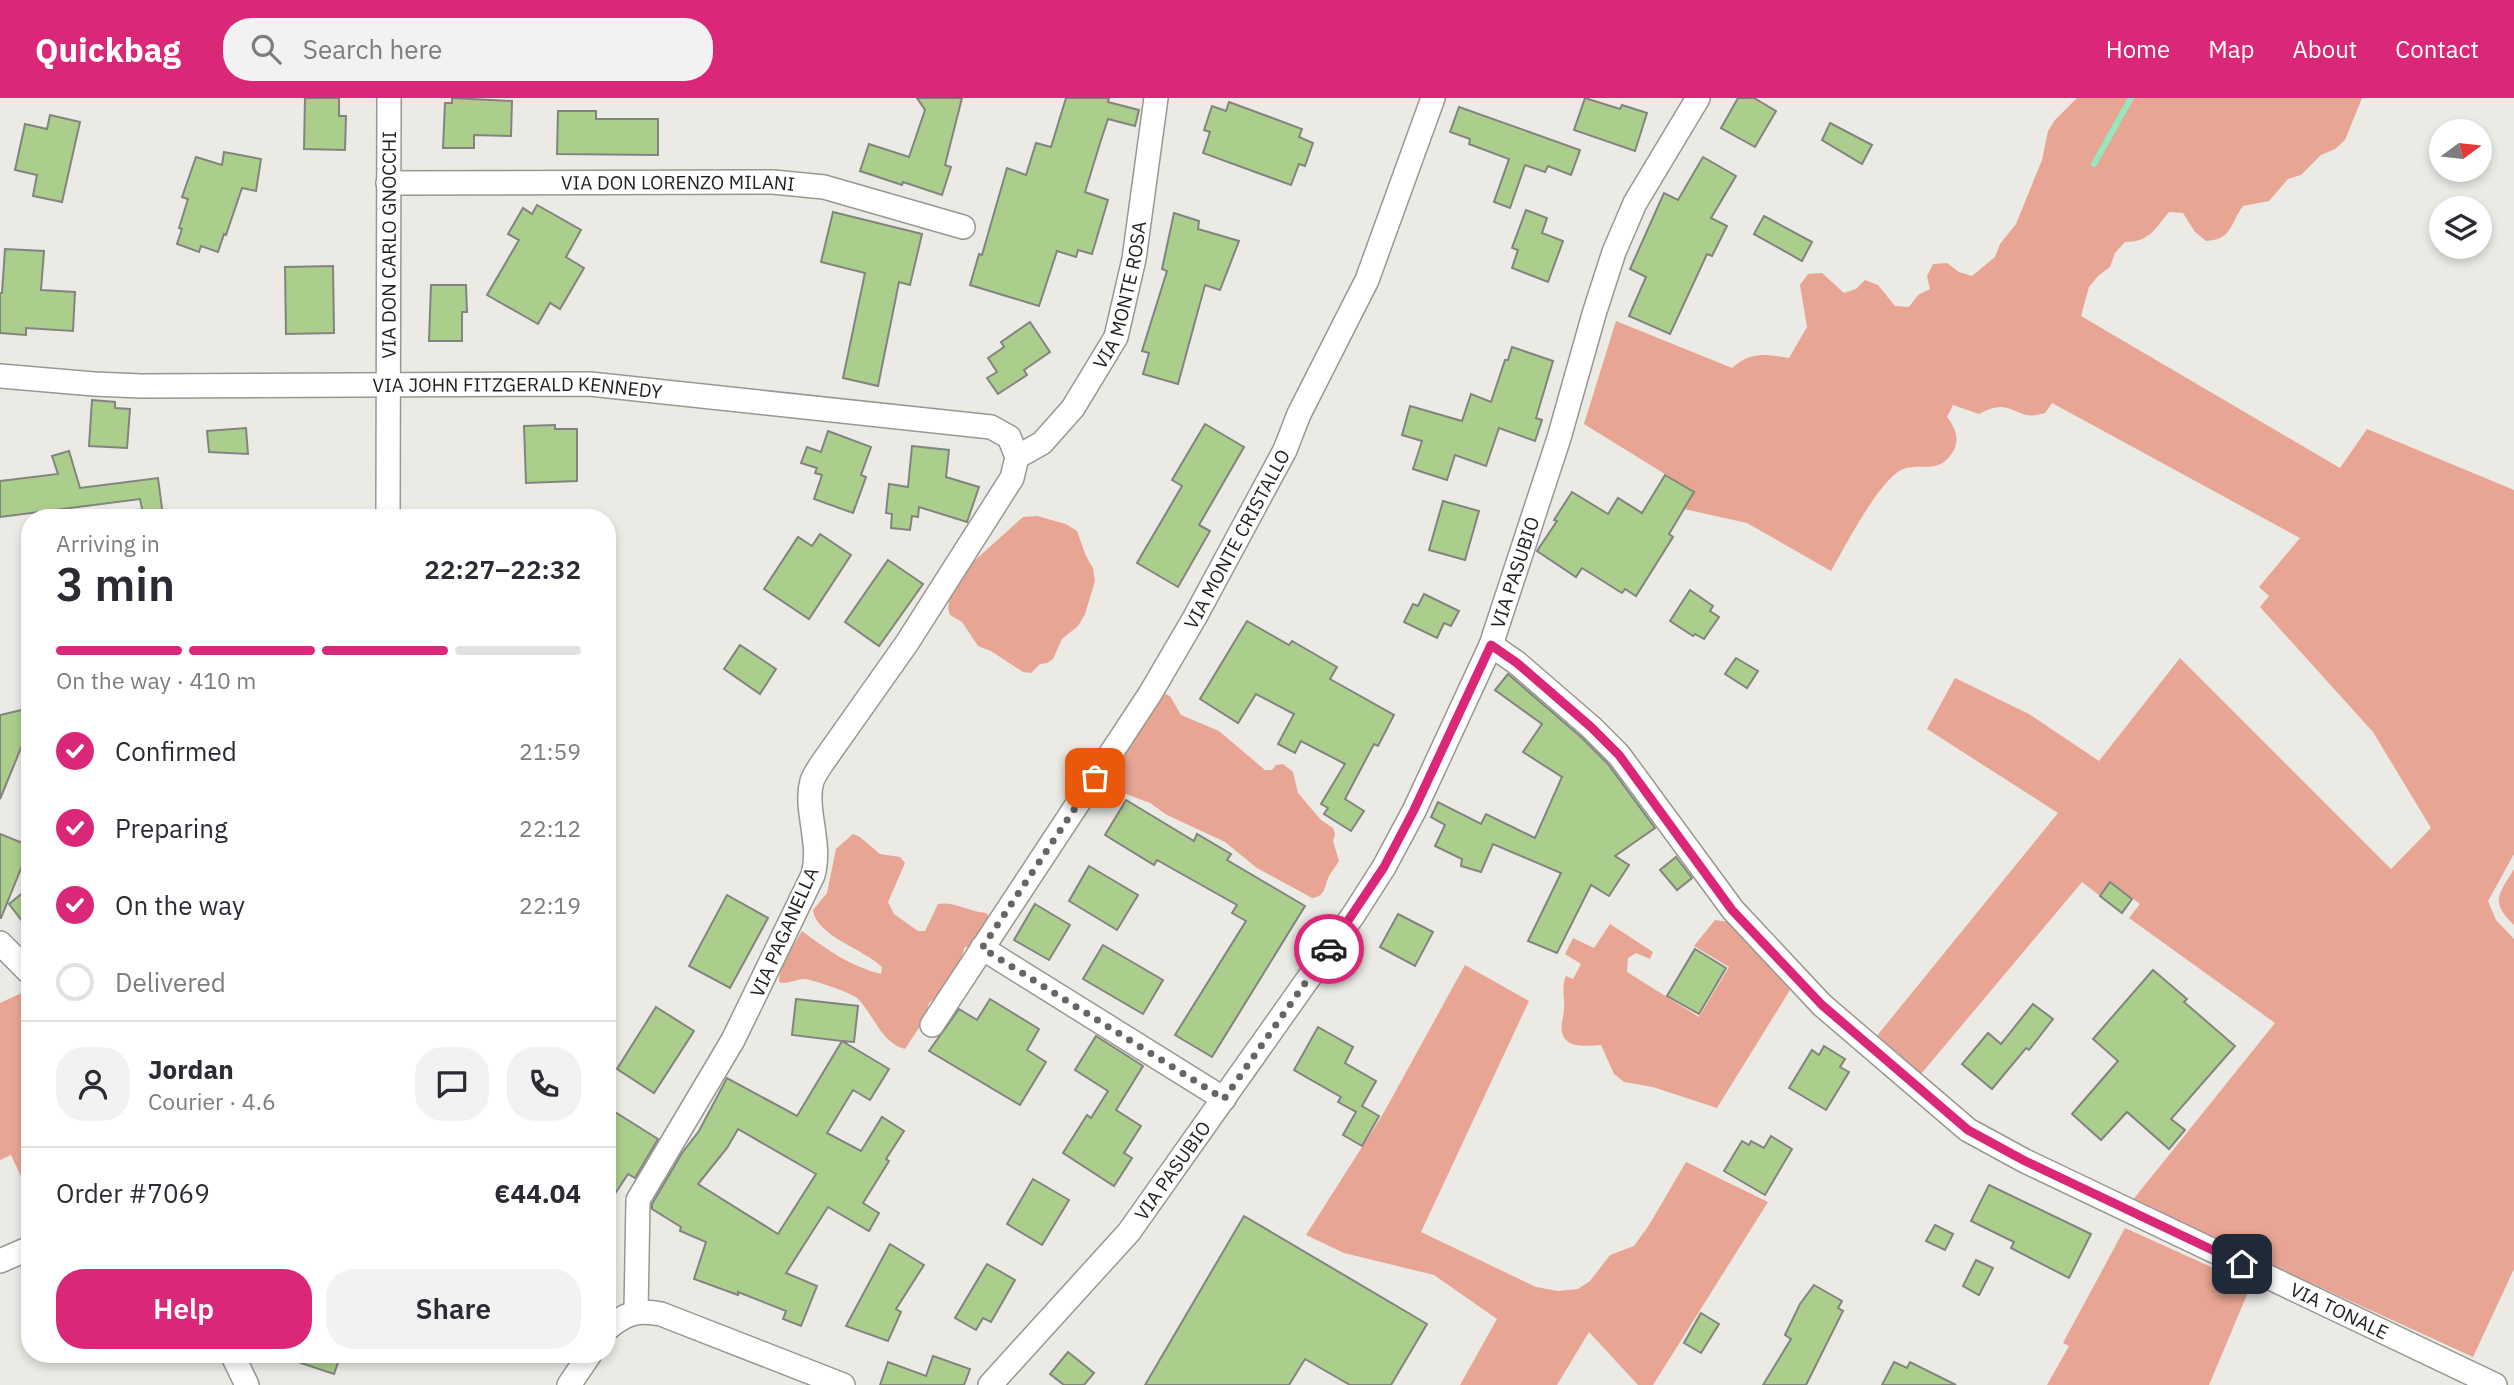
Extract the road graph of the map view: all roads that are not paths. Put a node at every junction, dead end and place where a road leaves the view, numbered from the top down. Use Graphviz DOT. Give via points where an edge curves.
graph roads {
  1 [pos="388,98"];
  2 [pos="1156,98"];
  3 [pos="1433,98"];
  4 [pos="1698,98"];
  5 [pos="388,183"];
  6 [pos="962,227"];
  7 [pos="0,376"];
  8 [pos="387,384"];
  9 [pos="1017,457"];
  10 [pos="387,509"];
  11 [pos="1491,645"];
  12 [pos="0,943"];
  13 [pos="982,948"];
  14 [pos="21,964"];
  15 [pos="932,1025"];
  16 [pos="1224,1099"];
  17 [pos="21,1252"];
  18 [pos="0,1261"];
  19 [pos="636,1312"];
  20 [pos="616,1322"];
  21 [pos="236,1363"];
  22 [pos="584,1363"];
  23 [pos="247,1385"];
  24 [pos="569,1385"];
  25 [pos="843,1385"];
  26 [pos="990,1385"];
  27 [pos="2496,1385"];
  1 -- 5 [label="street, VIA DON CARLO GNOCCHI"];
  2 -- 9 [label="street, VIA MONTE ROSA" via="1134,259 1116,337 1073,408 1042,443"];
  3 -- 13 [label="street, VIA MONTE CRISTALLO" via="1367,279 1285,450 1150,694"];
  4 -- 11 [label="street, VIA PASUBIO" via="1635,203 1614,252"];
  5 -- 6 [label="street, VIA DON LORENZO MILANI" via="773,183 836,190"];
  5 -- 8 [label="street, VIA DON CARLO GNOCCHI"];
  7 -- 8 [label="street, VIA JOHN FITZGERALD KENNEDY" via="141,386"];
  8 -- 9 [label="street, VIA JOHN FITZGERALD KENNEDY" via="601,384 991,427 1009,437"];
  8 -- 10 [label="street, VIA DON CARLO GNOCCHI"];
  9 -- 19 [label="street, VIA PAGANELLA" via="1012,478 813,780 817,853 813,874 733,1040 638,1200"];
  11 -- 16 [label="street, VIA PASUBIO" via="1384,867"];
  11 -- 27 [label="street, VIA TONALE" via="1619,755 1732,910 1822,1005 1968,1130"];
  12 -- 14 [label="street"];
  13 -- 15 [label="street, VIA MONTE CRISTALLO"];
  13 -- 16 [label="street"];
  16 -- 26 [label="street, VIA PASUBIO" via="1129,1232"];
  17 -- 18 [label="street"];
  19 -- 20 [label="street"];
  19 -- 25 [label="street" via="661,1314"];
  21 -- 23 [label="street"];
  22 -- 24 [label="street"];
}
